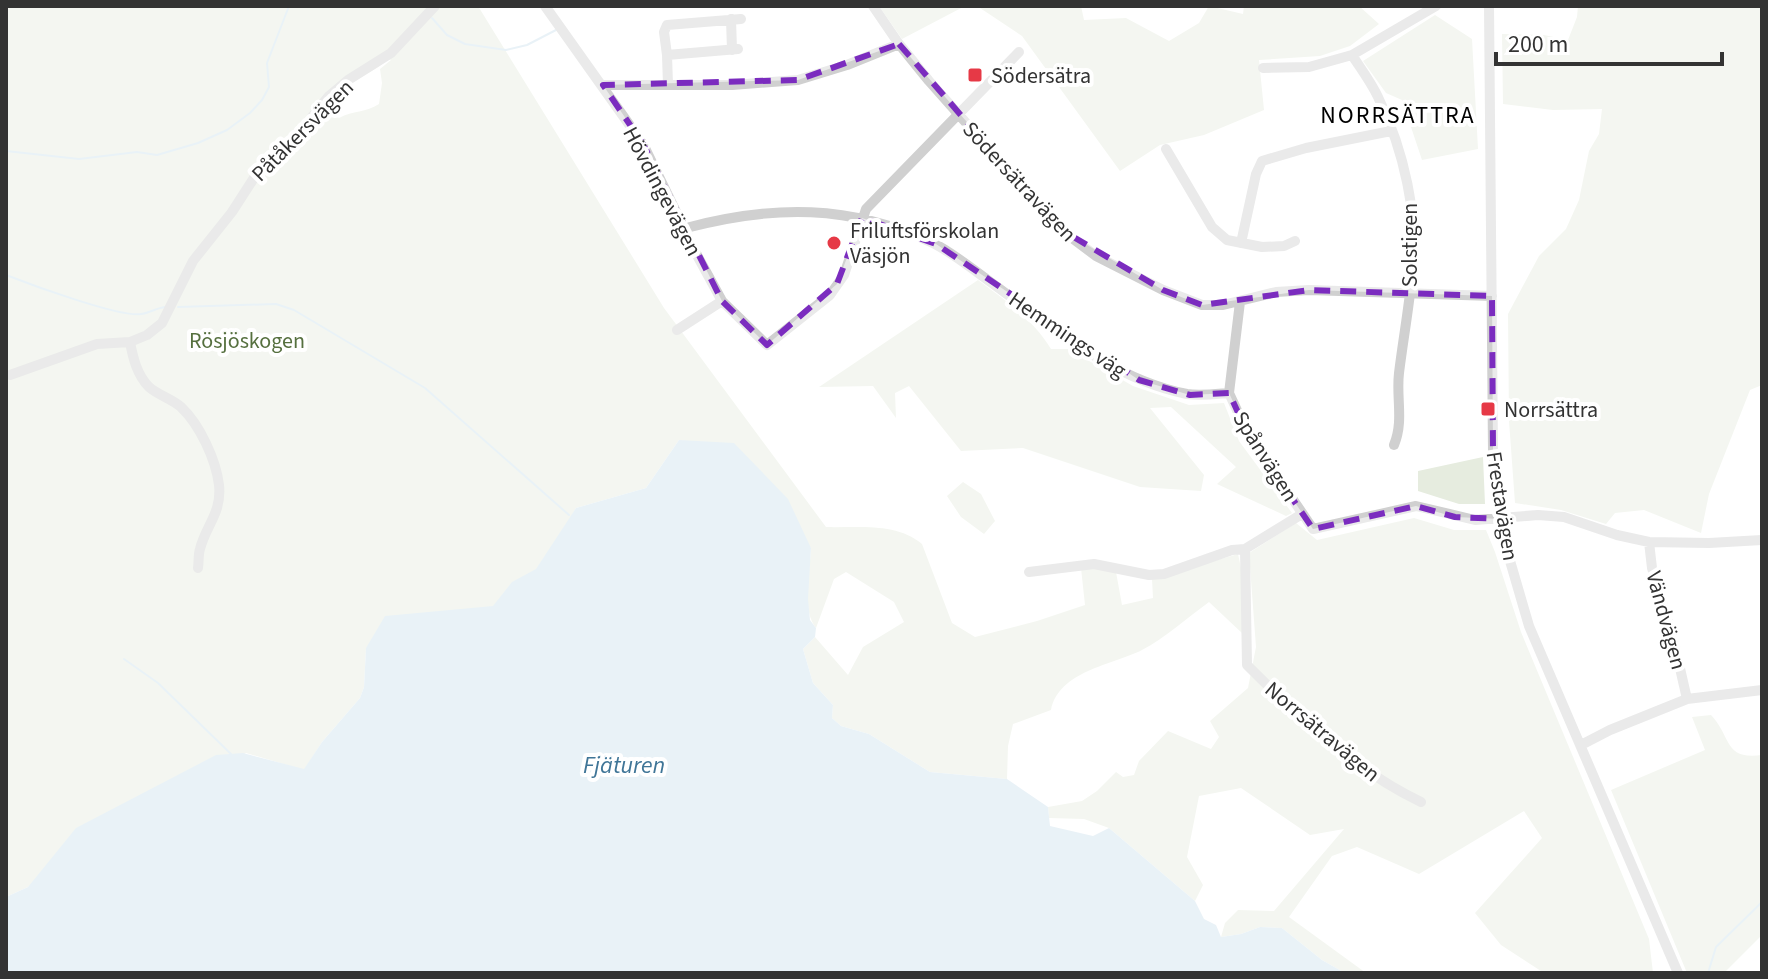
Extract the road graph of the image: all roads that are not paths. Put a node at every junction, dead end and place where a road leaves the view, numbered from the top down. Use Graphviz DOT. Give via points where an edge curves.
graph roads {
  1 [pos="545,6"];
  2 [pos="873,6"];
  3 [pos="1489,6"];
  4 [pos="1430,7"];
  5 [pos="433,8"];
  6 [pos="899,44"];
  7 [pos="1019,52"];
  8 [pos="667,55"];
  9 [pos="1352,55"];
  10 [pos="1263,68"];
  11 [pos="603,85"];
  12 [pos="668,85"];
  13 [pos="957,115"];
  14 [pos="1391,131"];
  15 [pos="1166,149"];
  16 [pos="862,218"];
  17 [pos="686,228"];
  18 [pos="1295,241"];
  19 [pos="1241,243"];
  20 [pos="1409,294"];
  21 [pos="1492,296"];
  22 [pos="722,301"];
  23 [pos="1240,302"];
  24 [pos="677,330"];
  25 [pos="130,342"];
  26 [pos="10,375"];
  27 [pos="1229,393"];
  28 [pos="1394,445"];
  29 [pos="1302,514"];
  30 [pos="1501,519"];
  31 [pos="1762,540"];
  32 [pos="1649,542"];
  33 [pos="1245,549"];
  34 [pos="198,568"];
  35 [pos="1029,572"];
  36 [pos="1762,690"];
  37 [pos="1687,699"];
  38 [pos="1581,745"];
  39 [pos="1421,802"];
  40 [pos="1678,973"];
  1 -- 11 [label="street, Hövdingevägen"];
  2 -- 6 [label="street, Södersätravägen"];
  3 -- 21 [label="street, Frestavägen"];
  4 -- 9 [label="street"];
  5 -- 25 [label="street, Påtåkersvägen" via="391,53 329,96 296,137 263,164 193,261 167,318"];
  6 -- 12 [label="street" via="798,80"];
  6 -- 13 [label="street, Södersätravägen"];
  7 -- 13 [label="street"];
  8 -- 8 [label="street" via="667,25 736,19 735,50"];
  8 -- 12 [label="street"];
  9 -- 10 [label="street" via="1309,67"];
  9 -- 14 [label="street, Solstigen" via="1378,96"];
  11 -- 12 [label="street"];
  11 -- 17 [label="street, Hövdingevägen" via="643,144"];
  13 -- 16 [label="street" via="884,188"];
  13 -- 23 [label="street, Södersätravägen" via="1079,245 1191,302"];
  14 -- 19 [label="street" via="1262,161"];
  14 -- 20 [label="street, Solstigen" via="1412,219"];
  15 -- 19 [label="street" via="1212,227 1227,240"];
  16 -- 17 [label="street, Hemmings väg" via="781,211"];
  16 -- 22 [label="street, Hövdingevägen" via="844,275 830,295 767,345"];
  16 -- 27 [label="street, Hemmings väg" via="936,244 1091,354 1139,380 1190,395"];
  17 -- 22 [label="street, Hövdingevägen"];
  18 -- 19 [label="street" via="1262,247"];
  20 -- 21 [label="street, Södersätravägen"];
  20 -- 23 [label="street, Södersätravägen" via="1309,290"];
  20 -- 28 [label="street, Solstigen" via="1398,379 1400,430"];
  21 -- 30 [label="street, Frestavägen" via="1493,452"];
  22 -- 24 [label="street"];
  23 -- 27 [label="street, Spånvägen"];
  25 -- 26 [label="street, Påtåkersvägen" via="97,344"];
  25 -- 34 [label="street" via="135,365 149,387 182,408 212,458 219,502 199,550"];
  27 -- 29 [label="street, Spånvägen" via="1247,432"];
  29 -- 30 [label="street" via="1313,529 1416,506 1465,519"];
  29 -- 33 [label="street"];
  30 -- 32 [label="street" via="1564,517"];
  30 -- 38 [label="street, Frestavägen" via="1529,626"];
  31 -- 32 [label="street"];
  32 -- 37 [label="street, Vändvägen"];
  33 -- 35 [label="street" via="1164,574 1094,564"];
  33 -- 39 [label="street, Norrsätravägen" via="1247,665 1356,762"];
  36 -- 37 [label="street"];
  37 -- 38 [label="street"];
  38 -- 40 [label="street, Frestavägen"];
}
